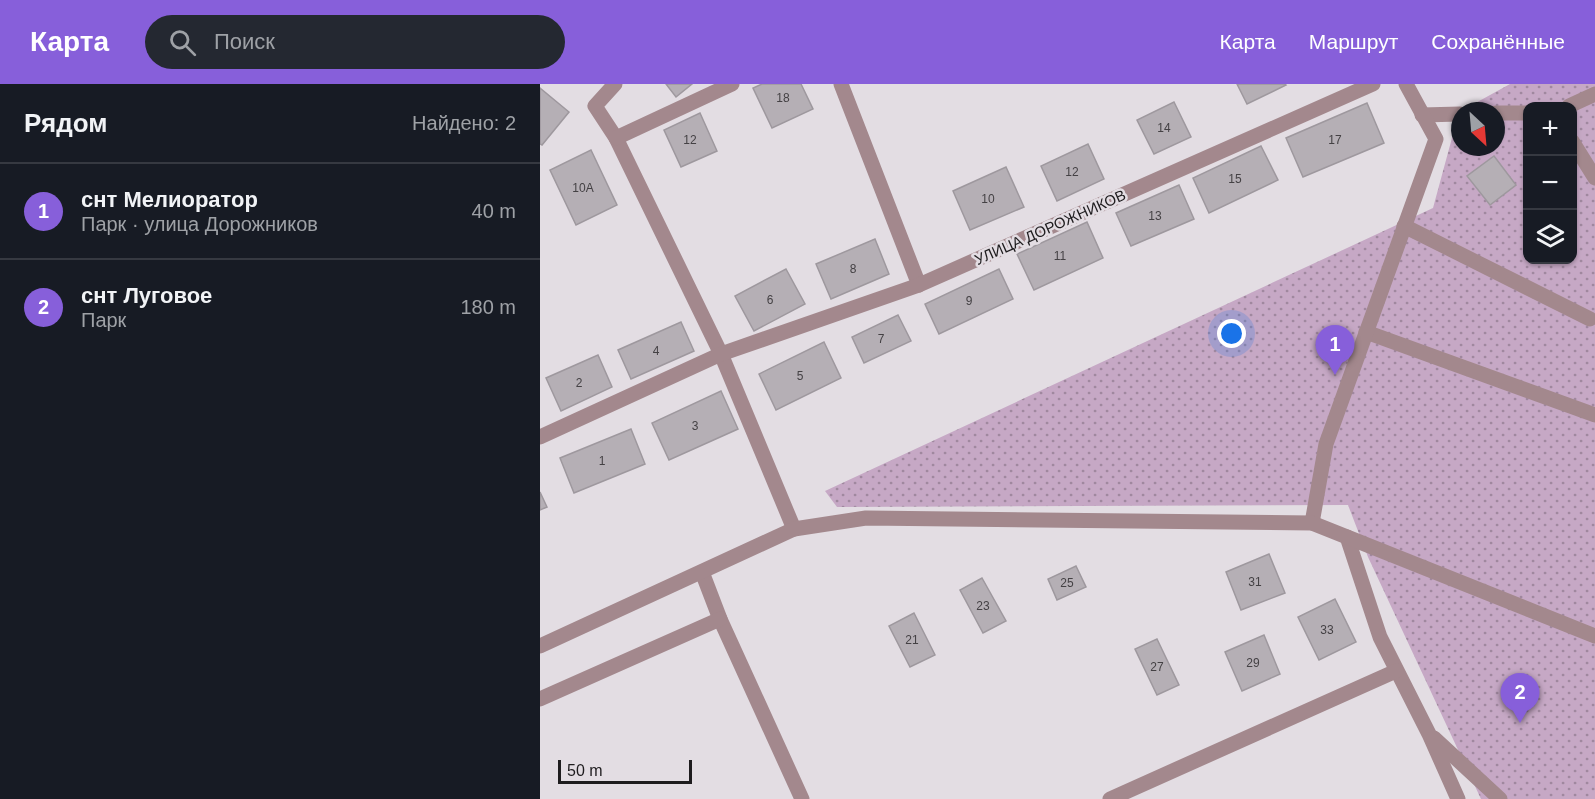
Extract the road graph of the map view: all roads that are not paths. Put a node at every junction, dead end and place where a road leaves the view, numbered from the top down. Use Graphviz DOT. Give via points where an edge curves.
graph roads {
  1 [pos="615,84"];
  2 [pos="732,84"];
  3 [pos="841,84"];
  4 [pos="1373,84"];
  5 [pos="1406,84"];
  6 [pos="1595,94"];
  7 [pos="1577,102"];
  8 [pos="1505,113"];
  9 [pos="1523,113"];
  10 [pos="1422,114"];
  11 [pos="1451,114"];
  12 [pos="616,138"];
  13 [pos="1577,149"];
  14 [pos="1595,178"];
  15 [pos="1404,226"];
  16 [pos="919,285"];
  17 [pos="1590,319"];
  18 [pos="1366,332"];
  19 [pos="721,354"];
  20 [pos="1595,415"];
  21 [pos="540,437"];
  22 [pos="1312,523"];
  23 [pos="794,529"];
  24 [pos="1347,537"];
  25 [pos="702,572"];
  26 [pos="720,618"];
  27 [pos="1595,636"];
  28 [pos="540,646"];
  29 [pos="1396,670"];
  30 [pos="540,699"];
  31 [pos="1429,734"];
  32 [pos="801,799"];
  33 [pos="1110,799"];
  34 [pos="1458,799"];
  35 [pos="1500,799"];
  1 -- 12 [label="street" via="594,106"];
  2 -- 12 [label="street"];
  3 -- 16 [label="street"];
  4 -- 16 [label="street, УЛИЦА ДОРОЖНИКОВ"];
  5 -- 10 [label="street"];
  6 -- 7 [label="street"];
  8 -- 9 [label="street"];
  10 -- 11 [label="street"];
  10 -- 15 [label="street" via="1436,139"];
  12 -- 19 [label="street"];
  13 -- 14 [label="street"];
  15 -- 17 [label="street"];
  15 -- 18 [label="street"];
  16 -- 19 [label="street, УЛИЦА ДОРОЖНИКОВ"];
  18 -- 20 [label="street"];
  18 -- 22 [label="street" via="1326,444"];
  19 -- 21 [label="street, УЛИЦА ДОРОЖНИКОВ"];
  19 -- 23 [label="street"];
  22 -- 23 [label="street" via="866,518"];
  22 -- 24 [label="street"];
  23 -- 25 [label="street"];
  24 -- 27 [label="street"];
  24 -- 29 [label="street" via="1380,637"];
  25 -- 26 [label="street"];
  25 -- 28 [label="street"];
  26 -- 30 [label="street"];
  26 -- 32 [label="street"];
  29 -- 31 [label="street"];
  29 -- 33 [label="street"];
  31 -- 34 [label="street"];
  31 -- 35 [label="street"];
}
